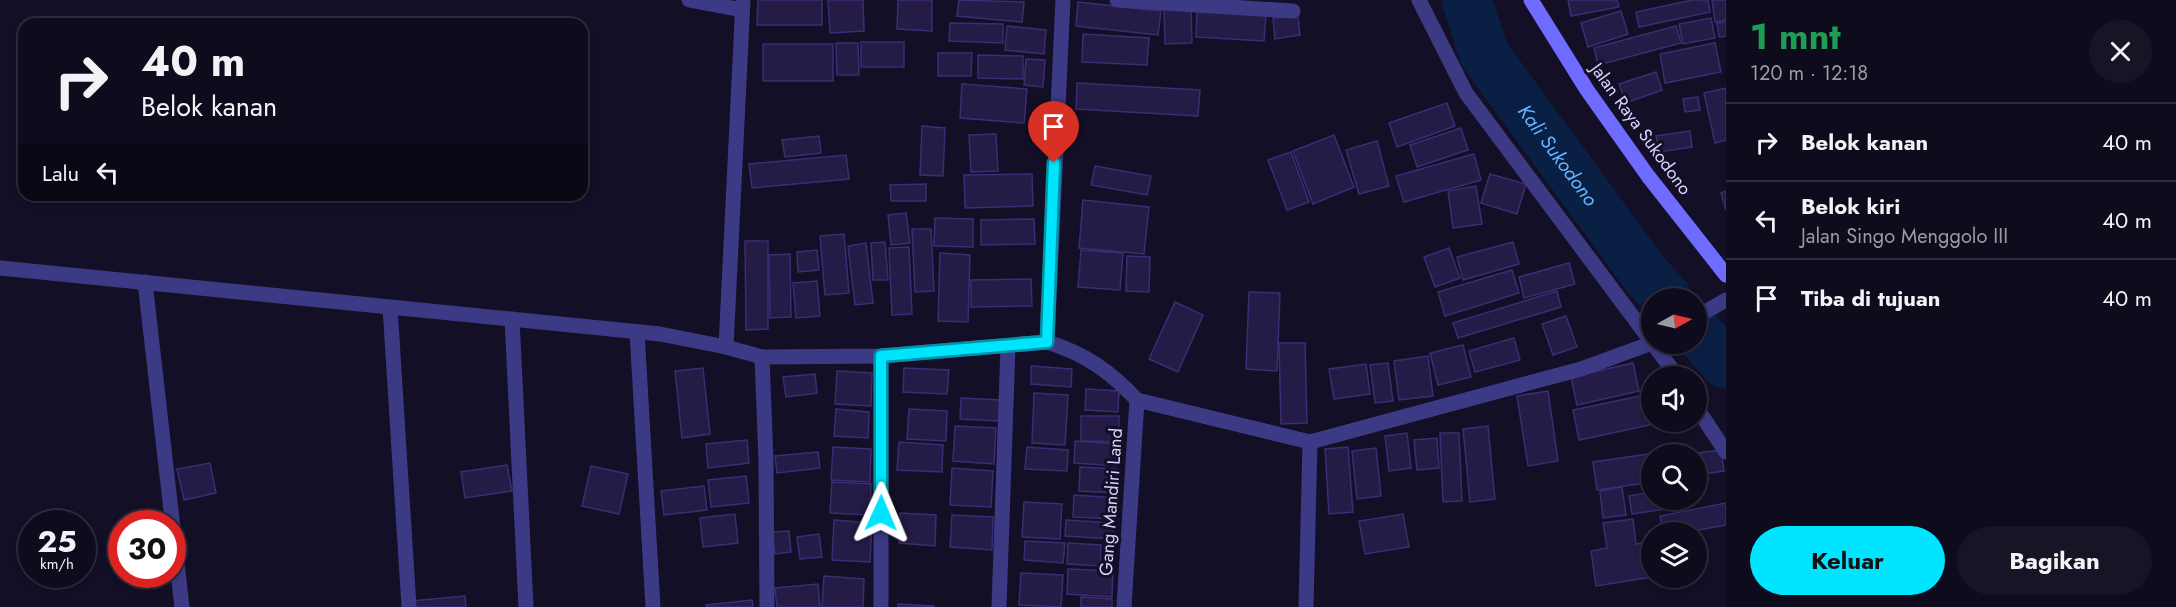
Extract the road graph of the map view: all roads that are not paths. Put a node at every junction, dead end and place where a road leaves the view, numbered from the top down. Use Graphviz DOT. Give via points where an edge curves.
graph roads {
  1 [pos="689,0"];
  2 [pos="1063,0"];
  3 [pos="1117,0"];
  4 [pos="1419,0"];
  5 [pos="1531,0"];
  6 [pos="742,5"];
  7 [pos="1293,11"];
  8 [pos="0,268"];
  9 [pos="1726,275"];
  10 [pos="145,282"];
  11 [pos="1726,300"];
  12 [pos="390,307"];
  13 [pos="1707,311"];
  14 [pos="512,319"];
  15 [pos="1641,329"];
  16 [pos="637,332"];
  17 [pos="1047,342"];
  18 [pos="726,346"];
  19 [pos="1008,346"];
  20 [pos="1641,347"];
  21 [pos="1660,354"];
  22 [pos="881,356"];
  23 [pos="762,357"];
  24 [pos="1669,366"];
  25 [pos="1137,400"];
  26 [pos="1707,424"];
  27 [pos="1310,442"];
  28 [pos="1726,452"];
  29 [pos="182,607"];
  30 [pos="409,607"];
  31 [pos="526,607"];
  32 [pos="653,607"];
  33 [pos="767,607"];
  34 [pos="881,607"];
  35 [pos="999,607"];
  36 [pos="1124,607"];
  37 [pos="1306,607"];
  1 -- 6 [label="street"];
  2 -- 17 [label="street"];
  3 -- 7 [label="street"];
  4 -- 15 [label="street" via="1466,93"];
  5 -- 9 [label="main road, Jalan Raya Sukodono" via="1614,129"];
  6 -- 18 [label="street"];
  8 -- 10 [label="street"];
  10 -- 12 [label="street"];
  10 -- 29 [label="street"];
  11 -- 13 [label="street"];
  12 -- 14 [label="street"];
  12 -- 30 [label="street"];
  14 -- 16 [label="street"];
  14 -- 31 [label="street"];
  16 -- 18 [label="street"];
  16 -- 32 [label="street"];
  17 -- 19 [label="street"];
  17 -- 25 [label="street" via="1093,361"];
  18 -- 23 [label="street"];
  19 -- 22 [label="street"];
  19 -- 35 [label="street"];
  20 -- 27 [label="street" via="1581,369"];
  21 -- 24 [label="street"];
  22 -- 23 [label="street"];
  22 -- 34 [label="street"];
  23 -- 33 [label="street"];
  25 -- 27 [label="street"];
  25 -- 36 [label="street, Gang Mandiri Land"];
  26 -- 28 [label="street"];
  27 -- 37 [label="street"];
}
